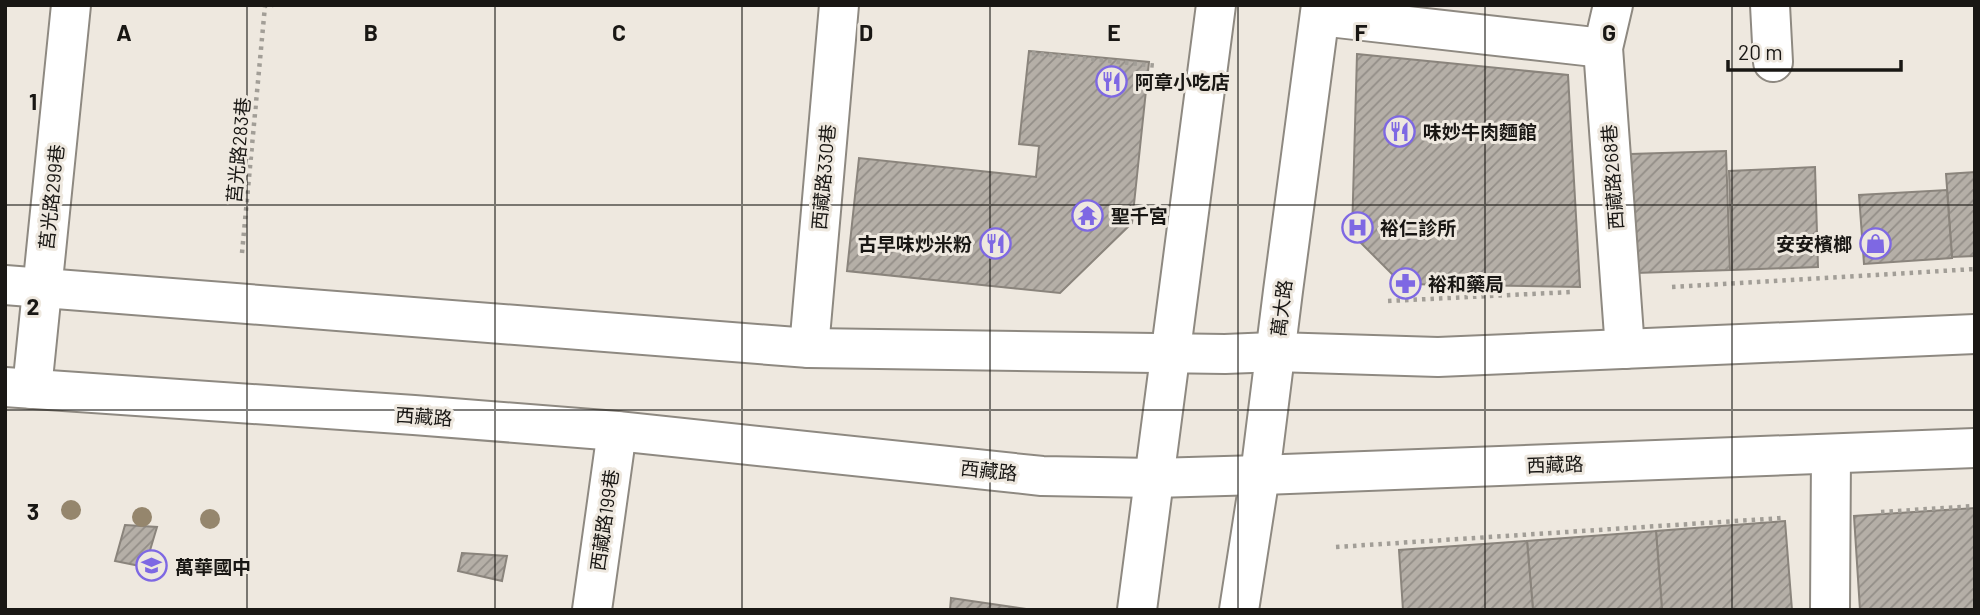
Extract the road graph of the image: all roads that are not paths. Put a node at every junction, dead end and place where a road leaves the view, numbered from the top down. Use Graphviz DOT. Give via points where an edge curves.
graph roads {
  1 [pos="71,5"];
  2 [pos="839,5"];
  3 [pos="1216,5"];
  4 [pos="1613,5"];
  5 [pos="1770,5"];
  6 [pos="1321,11"];
  7 [pos="1603,48"];
  8 [pos="1773,62"];
  9 [pos="24,287"];
  10 [pos="1975,334"];
  11 [pos="809,348"];
  12 [pos="1625,349"];
  13 [pos="1275,352"];
  14 [pos="1171,354"];
  15 [pos="19,388"];
  16 [pos="617,431"];
  17 [pos="1975,448"];
  18 [pos="1831,454"];
  19 [pos="1260,475"];
  20 [pos="1154,478"];
  21 [pos="592,610"];
  22 [pos="1137,610"];
  23 [pos="1239,610"];
  24 [pos="1830,610"];
  1 -- 9 [label="street, 莒光路299巷"];
  2 -- 11 [label="street, 西藏路330巷"];
  3 -- 14 [label="street"];
  4 -- 7 [label="street, 西藏路268巷"];
  5 -- 8 [label="street"];
  6 -- 7 [label="street"];
  6 -- 13 [label="street, 萬大路"];
  7 -- 12 [label="street, 西藏路268巷"];
  9 -- 11 [label="street"];
  9 -- 15 [label="street, 莒光路299巷"];
  10 -- 12 [label="street"];
  11 -- 14 [label="street"];
  12 -- 13 [label="street" via="1438,357"];
  13 -- 14 [label="street"];
  13 -- 19 [label="street, 萬大路"];
  14 -- 20 [label="street"];
  15 -- 16 [label="street, 西藏路"];
  16 -- 20 [label="street, 西藏路" via="1042,476"];
  16 -- 21 [label="street, 西藏路199巷"];
  17 -- 18 [label="street, 西藏路"];
  18 -- 19 [label="street, 西藏路"];
  18 -- 24 [label="street"];
  19 -- 20 [label="street, 西藏路"];
  19 -- 23 [label="street, 萬大路"];
  20 -- 22 [label="street"];
}
